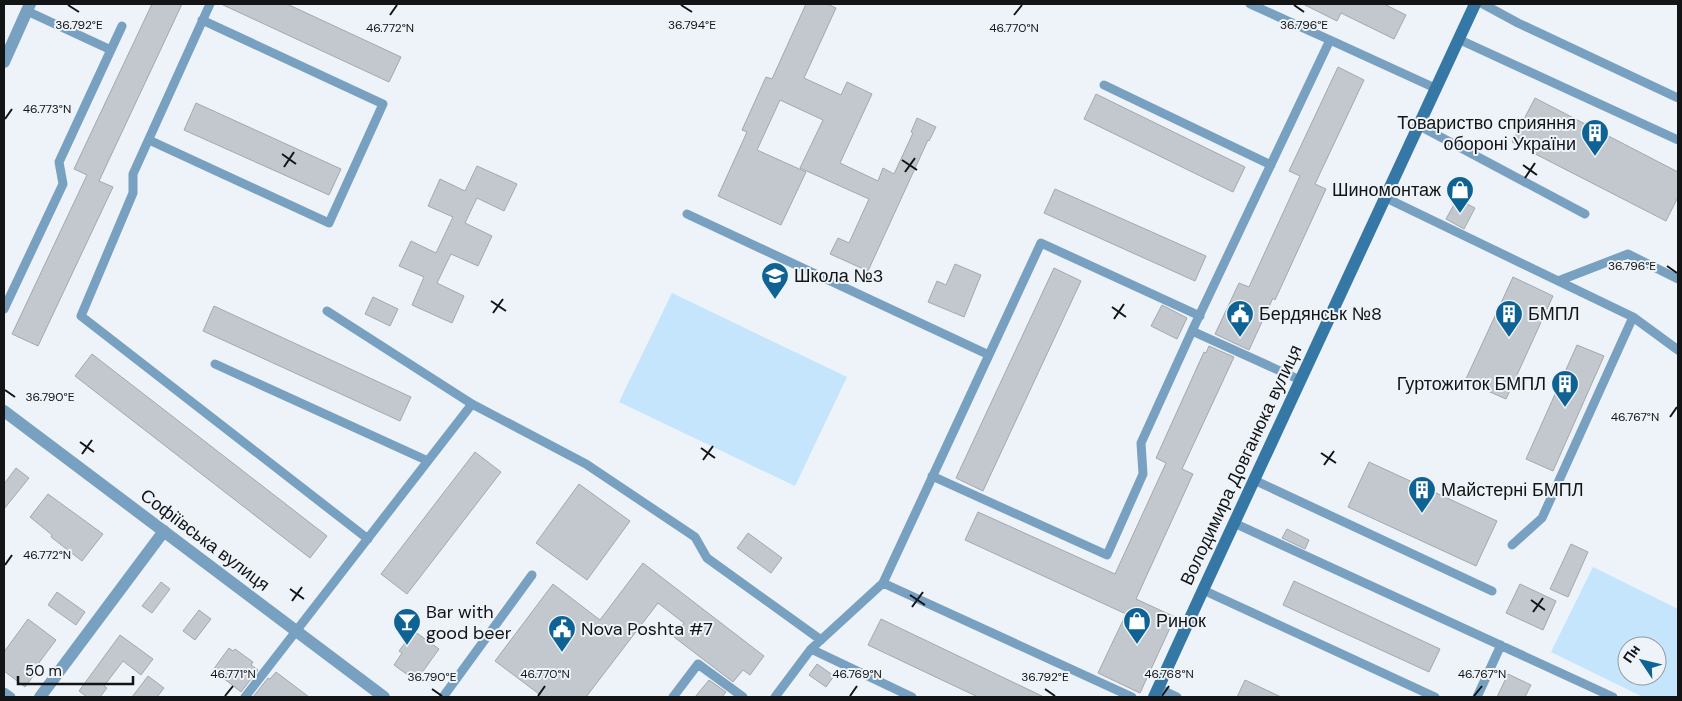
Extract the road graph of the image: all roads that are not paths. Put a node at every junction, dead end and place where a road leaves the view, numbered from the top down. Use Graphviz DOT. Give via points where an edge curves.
graph roads {
  1 [pos="210,4"];
  2 [pos="1250,4"];
  3 [pos="1475,4"];
  4 [pos="1483,4"];
  5 [pos="29,7"];
  6 [pos="202,20"];
  7 [pos="122,26"];
  8 [pos="1458,39"];
  9 [pos="1330,40"];
  10 [pos="111,50"];
  11 [pos="4,62"];
  12 [pos="1104,85"];
  13 [pos="1436,88"];
  14 [pos="1678,98"];
  15 [pos="1418,125"];
  16 [pos="148,140"];
  17 [pos="1678,140"];
  18 [pos="1271,165"];
  19 [pos="1384,198"];
  20 [pos="687,214"];
  21 [pos="1585,214"];
  22 [pos="1678,279"];
  23 [pos="1558,280"];
  24 [pos="4,309"];
  25 [pos="327,311"];
  26 [pos="1200,316"];
  27 [pos="1633,317"];
  28 [pos="1192,331"];
  29 [pos="1678,350"];
  30 [pos="988,355"];
  31 [pos="215,364"];
  32 [pos="1300,380"];
  33 [pos="472,404"];
  34 [pos="4,411"];
  35 [pos="428,461"];
  36 [pos="932,476"];
  37 [pos="1254,480"];
  38 [pos="1234,523"];
  39 [pos="164,531"];
  40 [pos="368,539"];
  41 [pos="1512,545"];
  42 [pos="532,575"];
  43 [pos="883,582"];
  44 [pos="1203,590"];
  45 [pos="1492,590"];
  46 [pos="296,630"];
  47 [pos="820,640"];
  48 [pos="1501,645"];
  49 [pos="811,649"];
  50 [pos="4,692"];
  51 [pos="1156,693"];
  52 [pos="10,697"];
  53 [pos="40,697"];
  54 [pos="245,697"];
  55 [pos="384,697"];
  56 [pos="443,697"];
  57 [pos="673,697"];
  58 [pos="743,697"];
  59 [pos="775,697"];
  60 [pos="912,697"];
  61 [pos="1132,697"];
  62 [pos="1177,697"];
  63 [pos="1435,697"];
  64 [pos="1477,697"];
  65 [pos="1613,697"];
  1 -- 6 [label="lane"];
  2 -- 9 [label="lane"];
  3 -- 8 [label="main road, Володимира Довганюка вулиця"];
  4 -- 14 [label="lane"];
  5 -- 10 [label="lane"];
  5 -- 11 [label="street"];
  6 -- 16 [label="lane"];
  6 -- 16 [label="lane" via="384,104 330,223"];
  7 -- 10 [label="lane"];
  8 -- 13 [label="main road, Володимира Довганюка вулиця"];
  8 -- 17 [label="lane"];
  9 -- 13 [label="lane"];
  9 -- 18 [label="lane"];
  10 -- 24 [label="lane" via="59,162 63,184"];
  12 -- 18 [label="lane"];
  13 -- 15 [label="main road, Володимира Довганюка вулиця"];
  15 -- 19 [label="main road, Володимира Довганюка вулиця"];
  15 -- 21 [label="lane"];
  16 -- 40 [label="lane" via="133,174 133,193 81,316"];
  18 -- 26 [label="lane"];
  19 -- 23 [label="lane"];
  19 -- 32 [label="main road, Володимира Довганюка вулиця"];
  20 -- 30 [label="lane"];
  22 -- 23 [label="lane" via="1628,254"];
  23 -- 27 [label="lane"];
  25 -- 33 [label="lane"];
  26 -- 28 [label="lane"];
  26 -- 30 [label="lane" via="1041,243"];
  27 -- 29 [label="lane"];
  27 -- 41 [label="lane" via="1542,518"];
  28 -- 32 [label="lane"];
  28 -- 36 [label="lane" via="1141,443 1143,474 1107,555"];
  30 -- 36 [label="lane"];
  31 -- 35 [label="lane"];
  32 -- 37 [label="main road, Володимира Довганюка вулиця"];
  33 -- 35 [label="lane"];
  33 -- 47 [label="lane" via="586,464 695,537 707,558"];
  34 -- 39 [label="street, Софіївська вулиця"];
  35 -- 40 [label="lane"];
  36 -- 43 [label="lane"];
  37 -- 38 [label="main road, Володимира Довганюка вулиця"];
  37 -- 45 [label="lane"];
  38 -- 44 [label="main road, Володимира Довганюка вулиця"];
  38 -- 48 [label="lane"];
  39 -- 46 [label="street, Софіївська вулиця"];
  39 -- 53 [label="street"];
  40 -- 46 [label="lane"];
  42 -- 56 [label="lane"];
  43 -- 47 [label="lane"];
  43 -- 61 [label="lane"];
  44 -- 51 [label="main road, Володимира Довганюка вулиця"];
  44 -- 63 [label="lane"];
  46 -- 54 [label="lane"];
  46 -- 55 [label="street, Софіївська вулиця"];
  47 -- 49 [label="lane"];
  48 -- 64 [label="lane"];
  48 -- 65 [label="lane"];
  49 -- 59 [label="lane"];
  49 -- 60 [label="lane"];
  50 -- 52 [label="lane"];
  51 -- 62 [label="lane"];
  57 -- 58 [label="lane" via="698,664"];
}
